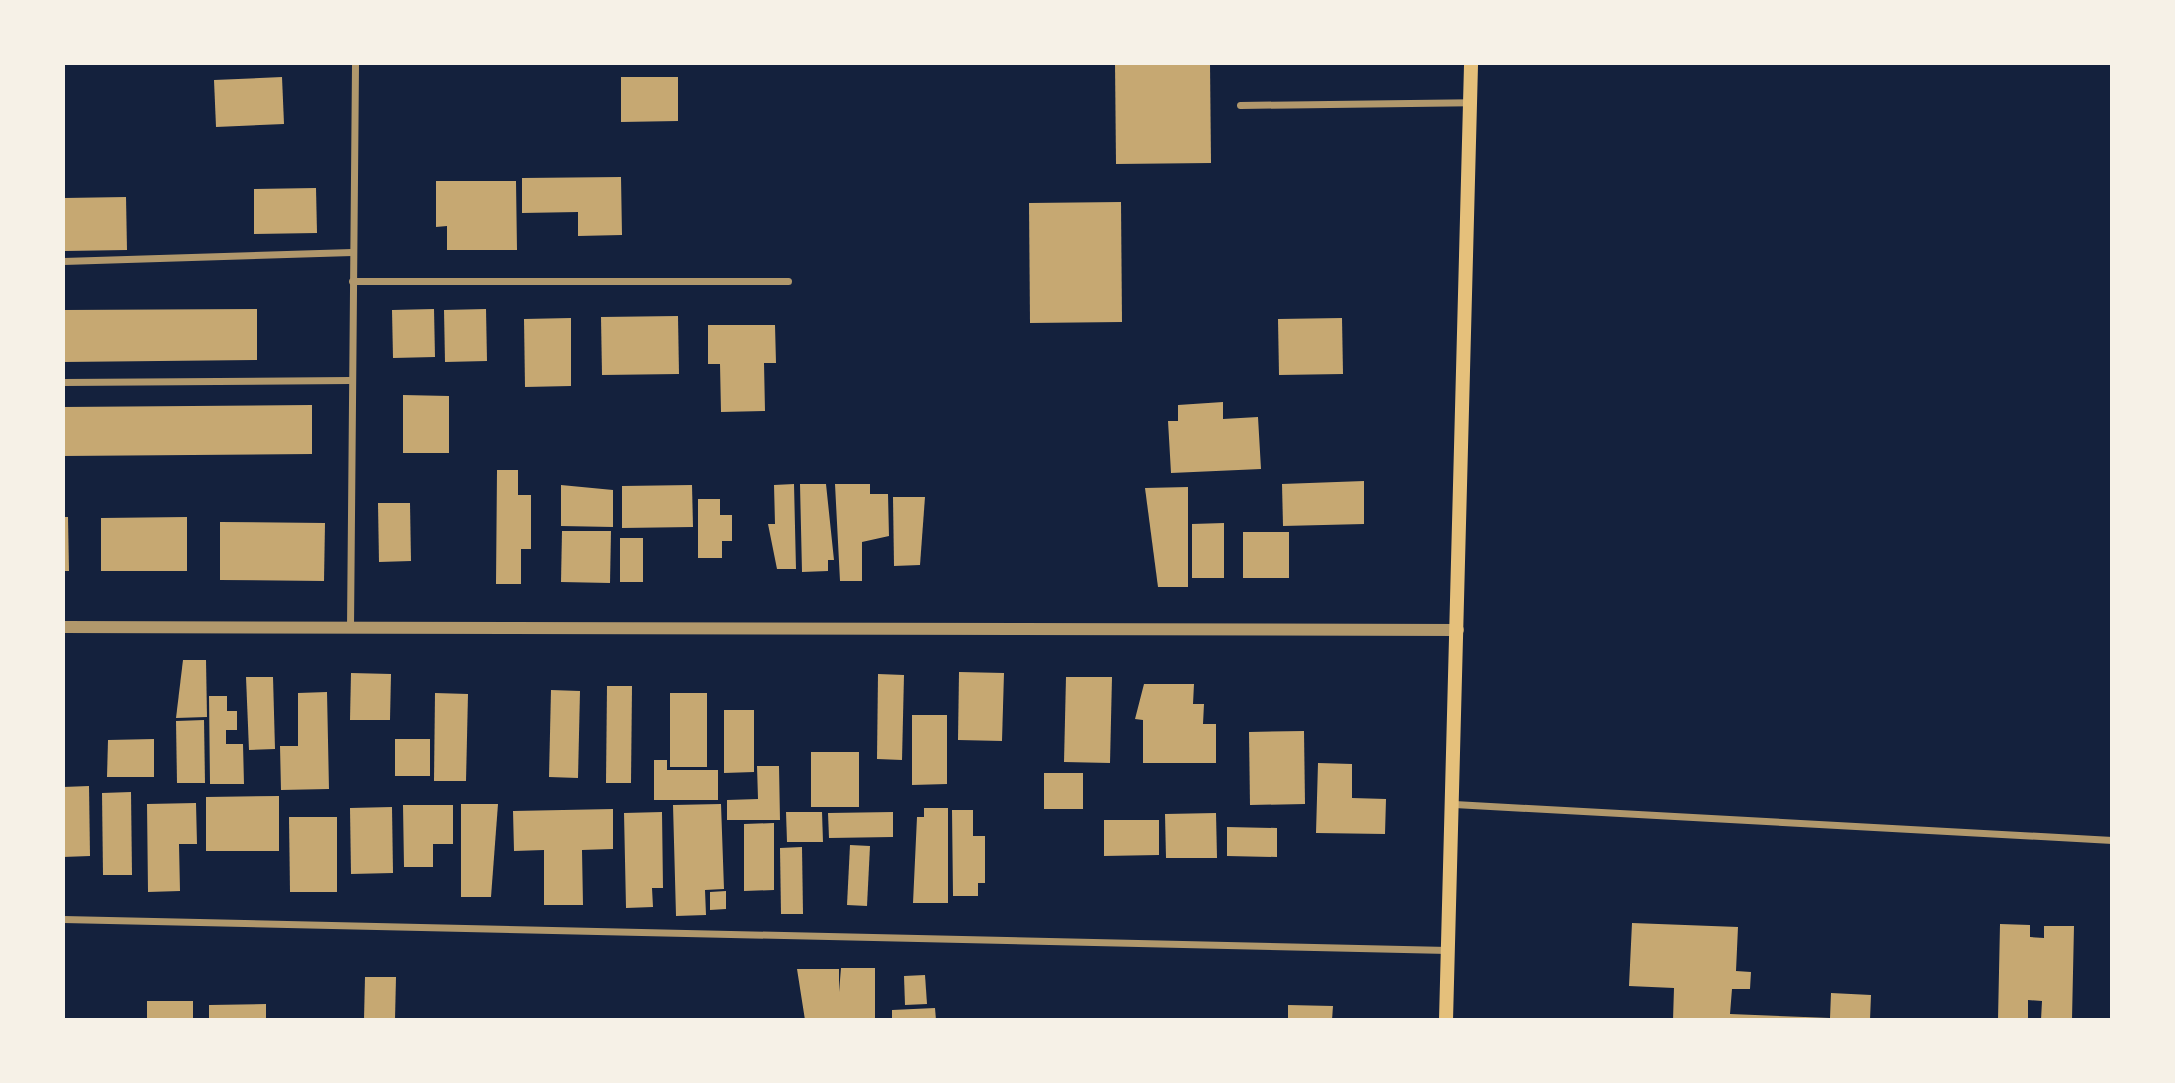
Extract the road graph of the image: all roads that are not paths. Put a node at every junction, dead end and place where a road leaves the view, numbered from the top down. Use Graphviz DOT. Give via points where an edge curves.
graph roads {
  1 [pos="355,63"];
  2 [pos="1471,63"];
  3 [pos="1470,102"];
  4 [pos="1240,105"];
  5 [pos="352,252"];
  6 [pos="63,261"];
  7 [pos="352,281"];
  8 [pos="788,282"];
  9 [pos="350,380"];
  10 [pos="63,382"];
  11 [pos="63,627"];
  12 [pos="350,627"];
  13 [pos="1458,630"];
  14 [pos="1454,804"];
  15 [pos="2112,840"];
  16 [pos="63,919"];
  17 [pos="1448,950"];
  18 [pos="1446,1020"];
  1 -- 5 [label="street"];
  2 -- 3 [label="main road"];
  3 -- 4 [label="street"];
  3 -- 13 [label="main road"];
  5 -- 6 [label="street"];
  5 -- 7 [label="street"];
  7 -- 8 [label="street"];
  7 -- 9 [label="street"];
  9 -- 10 [label="street"];
  9 -- 12 [label="street"];
  11 -- 12 [label="street"];
  12 -- 13 [label="street"];
  13 -- 14 [label="main road"];
  14 -- 15 [label="street"];
  14 -- 17 [label="main road"];
  16 -- 17 [label="street"];
  17 -- 18 [label="main road"];
}
